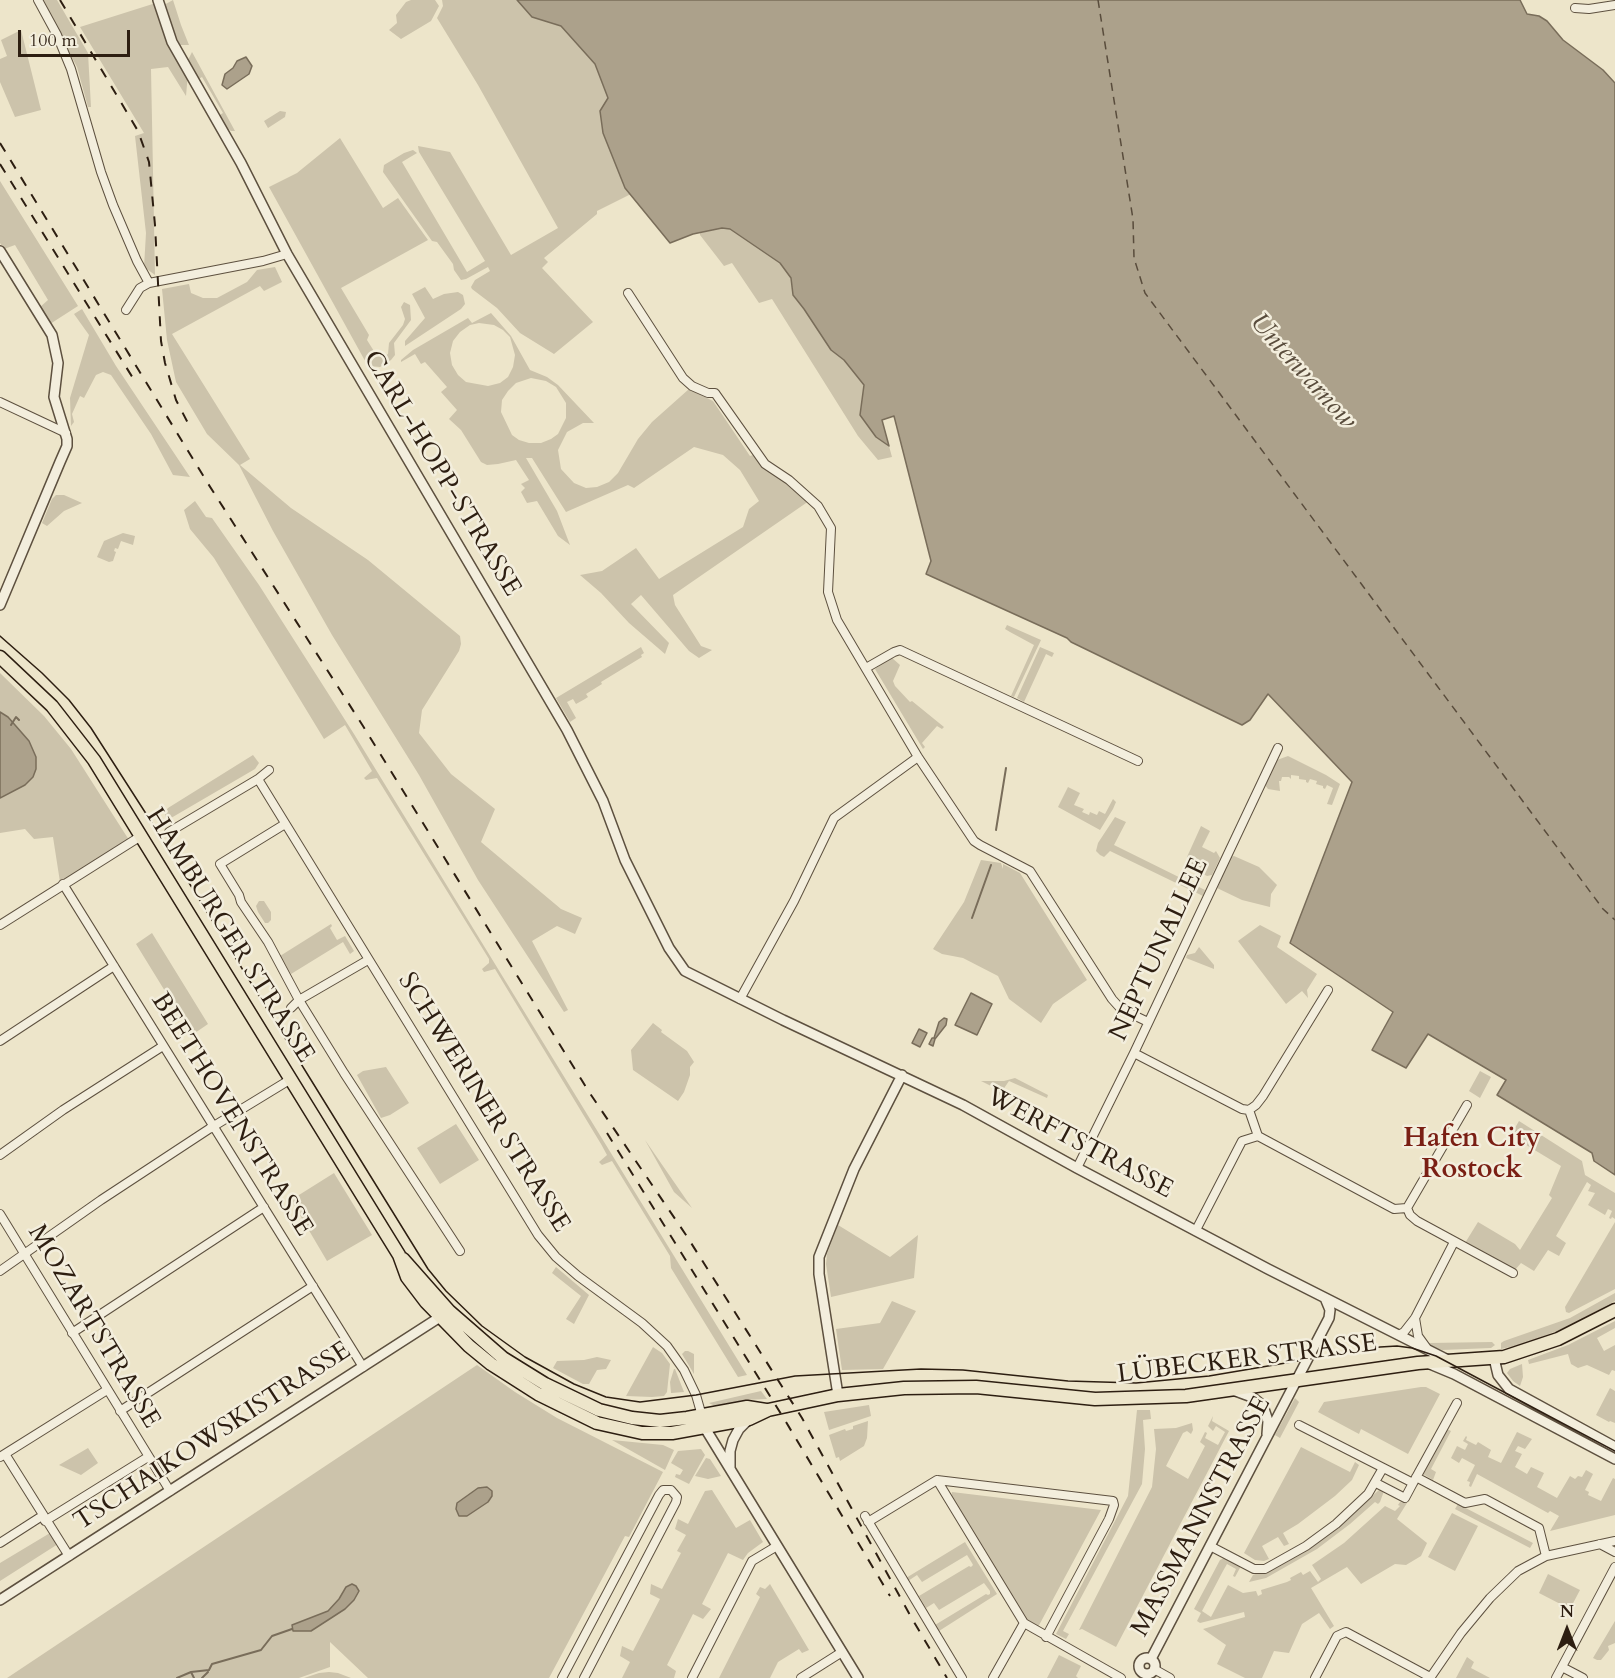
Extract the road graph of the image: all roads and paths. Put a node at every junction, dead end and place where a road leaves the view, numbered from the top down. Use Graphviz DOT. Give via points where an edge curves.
graph roads {
  1 [pos="38,0"];
  2 [pos="158,0"];
  3 [pos="1615,5"];
  4 [pos="1575,9"];
  5 [pos="0,250"];
  6 [pos="287,254"];
  7 [pos="149,283"];
  8 [pos="628,293"];
  9 [pos="126,310"];
  10 [pos="0,402"];
  11 [pos="66,433"];
  12 [pos="0,605"];
  13 [pos="0,657"];
  14 [pos="866,668"];
  15 [pos="1278,748"];
  16 [pos="918,757"];
  17 [pos="1138,761"];
  18 [pos="269,770"];
  19 [pos="258,779"];
  20 [pos="285,824"];
  21 [pos="169,832"];
  22 [pos="141,836"];
  23 [pos="63,884"];
  24 [pos="0,925"];
  25 [pos="368,960"];
  26 [pos="114,966"];
  27 [pos="685,971"];
  28 [pos="1328,990"];
  29 [pos="740,999"];
  30 [pos="299,1000"];
  31 [pos="291,1008"];
  32 [pos="1148,1022"];
  33 [pos="0,1041"];
  34 [pos="163,1046"];
  35 [pos="1134,1053"];
  36 [pos="902,1075"];
  37 [pos="291,1079"];
  38 [pos="1467,1105"];
  39 [pos="1249,1110"];
  40 [pos="214,1126"];
  41 [pos="1258,1136"];
  42 [pos="0,1155"];
  43 [pos="1077,1168"];
  44 [pos="264,1207"];
  45 [pos="1407,1209"];
  46 [pos="0,1214"];
  47 [pos="1196,1230"];
  48 [pos="1454,1242"];
  49 [pos="460,1251"];
  50 [pos="23,1254"];
  51 [pos="0,1271"];
  52 [pos="1513,1273"];
  53 [pos="313,1286"];
  54 [pos="1325,1298"];
  55 [pos="1615,1310"];
  56 [pos="444,1314"];
  57 [pos="1415,1318"];
  58 [pos="72,1333"];
  59 [pos="1399,1335"];
  60 [pos="1426,1347"];
  61 [pos="1494,1358"];
  62 [pos="1450,1361"];
  63 [pos="1425,1362"];
  64 [pos="363,1367"];
  65 [pos="1298,1380"];
  66 [pos="107,1390"];
  67 [pos="1233,1390"];
  68 [pos="838,1395"];
  69 [pos="1456,1403"];
  70 [pos="768,1410"];
  71 [pos="120,1411"];
  72 [pos="748,1419"];
  73 [pos="703,1422"];
  74 [pos="1299,1425"];
  75 [pos="1265,1442"];
  76 [pos="1615,1448"];
  77 [pos="2,1455"];
  78 [pos="148,1457"];
  79 [pos="1615,1459"];
  80 [pos="730,1468"];
  81 [pos="1383,1468"];
  82 [pos="937,1480"];
  83 [pos="1414,1480"];
  84 [pos="1376,1483"];
  85 [pos="170,1491"];
  86 [pos="44,1518"];
  87 [pos="1615,1541"];
  88 [pos="0,1543"];
  89 [pos="1600,1544"];
  90 [pos="777,1546"];
  91 [pos="1210,1546"];
  92 [pos="1615,1552"];
  93 [pos="69,1556"];
  94 [pos="1546,1556"];
  95 [pos="1615,1567"];
  96 [pos="0,1600"];
  97 [pos="1024,1623"];
  98 [pos="1046,1637"];
  99 [pos="842,1652"];
  100 [pos="1151,1659"];
  101 [pos="1562,1667"];
  102 [pos="1154,1669"];
  103 [pos="1142,1675"];
  104 [pos="1430,1677"];
  105 [pos="562,1678"];
  106 [pos="584,1678"];
  107 [pos="692,1678"];
  108 [pos="801,1678"];
  109 [pos="858,1678"];
  110 [pos="962,1678"];
  111 [pos="993,1678"];
  112 [pos="1120,1678"];
  113 [pos="1170,1678"];
  114 [pos="1315,1678"];
  115 [pos="1556,1678"];
  116 [pos="1583,1678"];
  1 -- 7 [label="street" via="71,69 113,205"];
  2 -- 6 [label="street, CARL-HOPP-STRASSE" via="172,42"];
  3 -- 4 [label="street"];
  5 -- 11 [label="street" via="52,335 57,363 54,397"];
  6 -- 7 [label="street"];
  6 -- 27 [label="street, CARL-HOPP-STRASSE" via="567,730 603,801 625,860 669,948"];
  7 -- 9 [label="street" via="134,295"];
  8 -- 14 [label="street" via="683,378 692,386 715,393 765,464 818,506 831,528 828,583 832,609"];
  10 -- 11 [label="street"];
  11 -- 12 [label="street" via="64,454"];
  13 -- 22 [label="main road, HAMBURGER STRASSE" via="67,723"];
  14 -- 16 [label="street"];
  14 -- 17 [label="street" via="900,650"];
  15 -- 32 [label="street, NEPTUNALLEE"];
  16 -- 29 [label="street" via="834,818"];
  16 -- 32 [label="street" via="974,841 1030,871 1112,999 1121,1009"];
  18 -- 19 [label="street"];
  19 -- 20 [label="street, SCHWERINER STRASSE"];
  19 -- 21 [label="street"];
  20 -- 25 [label="street, SCHWERINER STRASSE"];
  20 -- 30 [label="street" via="220,864"];
  22 -- 23 [label="street"];
  22 -- 37 [label="main road, HAMBURGER STRASSE"];
  23 -- 24 [label="street"];
  23 -- 26 [label="street, BEETHOVENSTRASSE"];
  25 -- 30 [label="street, SCHWERINER STRASSE"];
  25 -- 73 [label="street, SCHWERINER STRASSE" via="544,1242 578,1276 664,1343 693,1388"];
  26 -- 33 [label="street"];
  26 -- 34 [label="street, BEETHOVENSTRASSE"];
  27 -- 29 [label="street, WERFTSTRASSE"];
  28 -- 39 [label="street" via="1263,1096"];
  29 -- 36 [label="street, WERFTSTRASSE"];
  30 -- 31 [label="street, SCHWERINER STRASSE"];
  30 -- 49 [label="street"];
  32 -- 35 [label="street, NEPTUNALLEE"];
  34 -- 40 [label="street, BEETHOVENSTRASSE"];
  34 -- 42 [label="street"];
  35 -- 39 [label="street"];
  35 -- 43 [label="street, NEPTUNALLEE"];
  36 -- 43 [label="street, WERFTSTRASSE"];
  36 -- 68 [label="street" via="854,1169 819,1257"];
  37 -- 40 [label="street"];
  37 -- 56 [label="main road, HAMBURGER STRASSE" via="399,1256 407,1277"];
  38 -- 45 [label="street"];
  39 -- 41 [label="street"];
  40 -- 44 [label="street, BEETHOVENSTRASSE"];
  40 -- 50 [label="street"];
  41 -- 45 [label="street" via="1394,1209"];
  41 -- 47 [label="street" via="1242,1141"];
  43 -- 47 [label="street, WERFTSTRASSE"];
  44 -- 53 [label="street, BEETHOVENSTRASSE"];
  44 -- 58 [label="street"];
  45 -- 48 [label="street" via="1417,1221"];
  46 -- 50 [label="street, MOZARTSTRASSE"];
  47 -- 54 [label="street, WERFTSTRASSE"];
  48 -- 52 [label="street"];
  48 -- 57 [label="street"];
  50 -- 51 [label="street"];
  50 -- 58 [label="street, MOZARTSTRASSE"];
  53 -- 64 [label="street, BEETHOVENSTRASSE"];
  53 -- 71 [label="street"];
  54 -- 59 [label="street, WERFTSTRASSE"];
  54 -- 65 [label="street, MASSMANNSTRASSE" via="1329,1318"];
  55 -- 61 [label="main road, LÜBECKER STRASSE" via="1558,1339"];
  56 -- 64 [label="street, TSCHAIKOWSKISTRASSE"];
  56 -- 73 [label="main road, HAMBURGER STRASSE" via="469,1346 504,1373 597,1423 668,1434"];
  57 -- 59 [label="street"];
  57 -- 60 [label="street" via="1418,1336"];
  58 -- 66 [label="street, MOZARTSTRASSE"];
  59 -- 60 [label="street, WERFTSTRASSE"];
  60 -- 62 [label="street, WERFTSTRASSE"];
  61 -- 62 [label="main road, LÜBECKER STRASSE"];
  61 -- 76 [label="street" via="1498,1375 1509,1389"];
  62 -- 63 [label="main road, LÜBECKER STRASSE"];
  63 -- 65 [label="main road, LÜBECKER STRASSE"];
  63 -- 79 [label="street"];
  64 -- 85 [label="street, TSCHAIKOWSKISTRASSE"];
  65 -- 67 [label="main road, LÜBECKER STRASSE"];
  65 -- 75 [label="street, MASSMANNSTRASSE"];
  66 -- 71 [label="street, MOZARTSTRASSE"];
  66 -- 77 [label="street"];
  67 -- 68 [label="main road, LÜBECKER STRASSE" via="1117,1400 966,1387"];
  67 -- 75 [label="street" via="1263,1406 1268,1420"];
  68 -- 70 [label="main road, LÜBECKER STRASSE"];
  69 -- 83 [label="street"];
  70 -- 72 [label="main road, LÜBECKER STRASSE"];
  70 -- 73 [label="main road, LÜBECKER STRASSE" via="747,1407"];
  71 -- 78 [label="street, MOZARTSTRASSE"];
  72 -- 73 [label="main road, LÜBECKER STRASSE"];
  72 -- 80 [label="street" via="733,1440"];
  73 -- 80 [label="street"];
  74 -- 81 [label="street"];
  75 -- 91 [label="street, MASSMANNSTRASSE"];
  77 -- 86 [label="street"];
  78 -- 85 [label="street, MOZARTSTRASSE"];
  78 -- 86 [label="street, TSCHAIKOWSKISTRASSE"];
  80 -- 90 [label="street"];
  81 -- 83 [label="street"];
  81 -- 84 [label="street"];
  82 -- 97 [label="street"];
  82 -- 98 [label="street" via="1113,1501 1109,1519"];
  82 -- 110 [label="street" via="867,1519"];
  83 -- 84 [label="street" via="1406,1498"];
  83 -- 94 [label="street" via="1465,1503 1485,1499 1539,1528"];
  84 -- 91 [label="street" via="1336,1524 1265,1569 1254,1569"];
  85 -- 93 [label="street, TSCHAIKOWSKISTRASSE"];
  86 -- 88 [label="street, TSCHAIKOWSKISTRASSE"];
  86 -- 93 [label="street"];
  87 -- 89 [label="street"];
  89 -- 92 [label="street"];
  89 -- 94 [label="street"];
  90 -- 99 [label="street"];
  90 -- 107 [label="street" via="752,1561"];
  91 -- 100 [label="street, MASSMANNSTRASSE"];
  93 -- 96 [label="street, TSCHAIKOWSKISTRASSE"];
  94 -- 104 [label="street" via="1518,1571 1490,1598"];
  95 -- 101 [label="street"];
  97 -- 98 [label="street"];
  97 -- 111 [label="street"];
  98 -- 112 [label="street"];
  99 -- 108 [label="street"];
  99 -- 109 [label="street"];
  100 -- 102 [label="street, MASSMANNSTRASSE"];
  100 -- 103 [label="street, MASSMANNSTRASSE" via="1140,1663"];
  101 -- 115 [label="street"];
  101 -- 116 [label="street"];
  102 -- 103 [label="street, MASSMANNSTRASSE"];
  102 -- 113 [label="street"];
  104 -- 114 [label="street" via="1346,1632 1337,1636"];
  105 -- 106 [label="street" via="659,1495 663,1490 672,1490 676,1502"];
}
